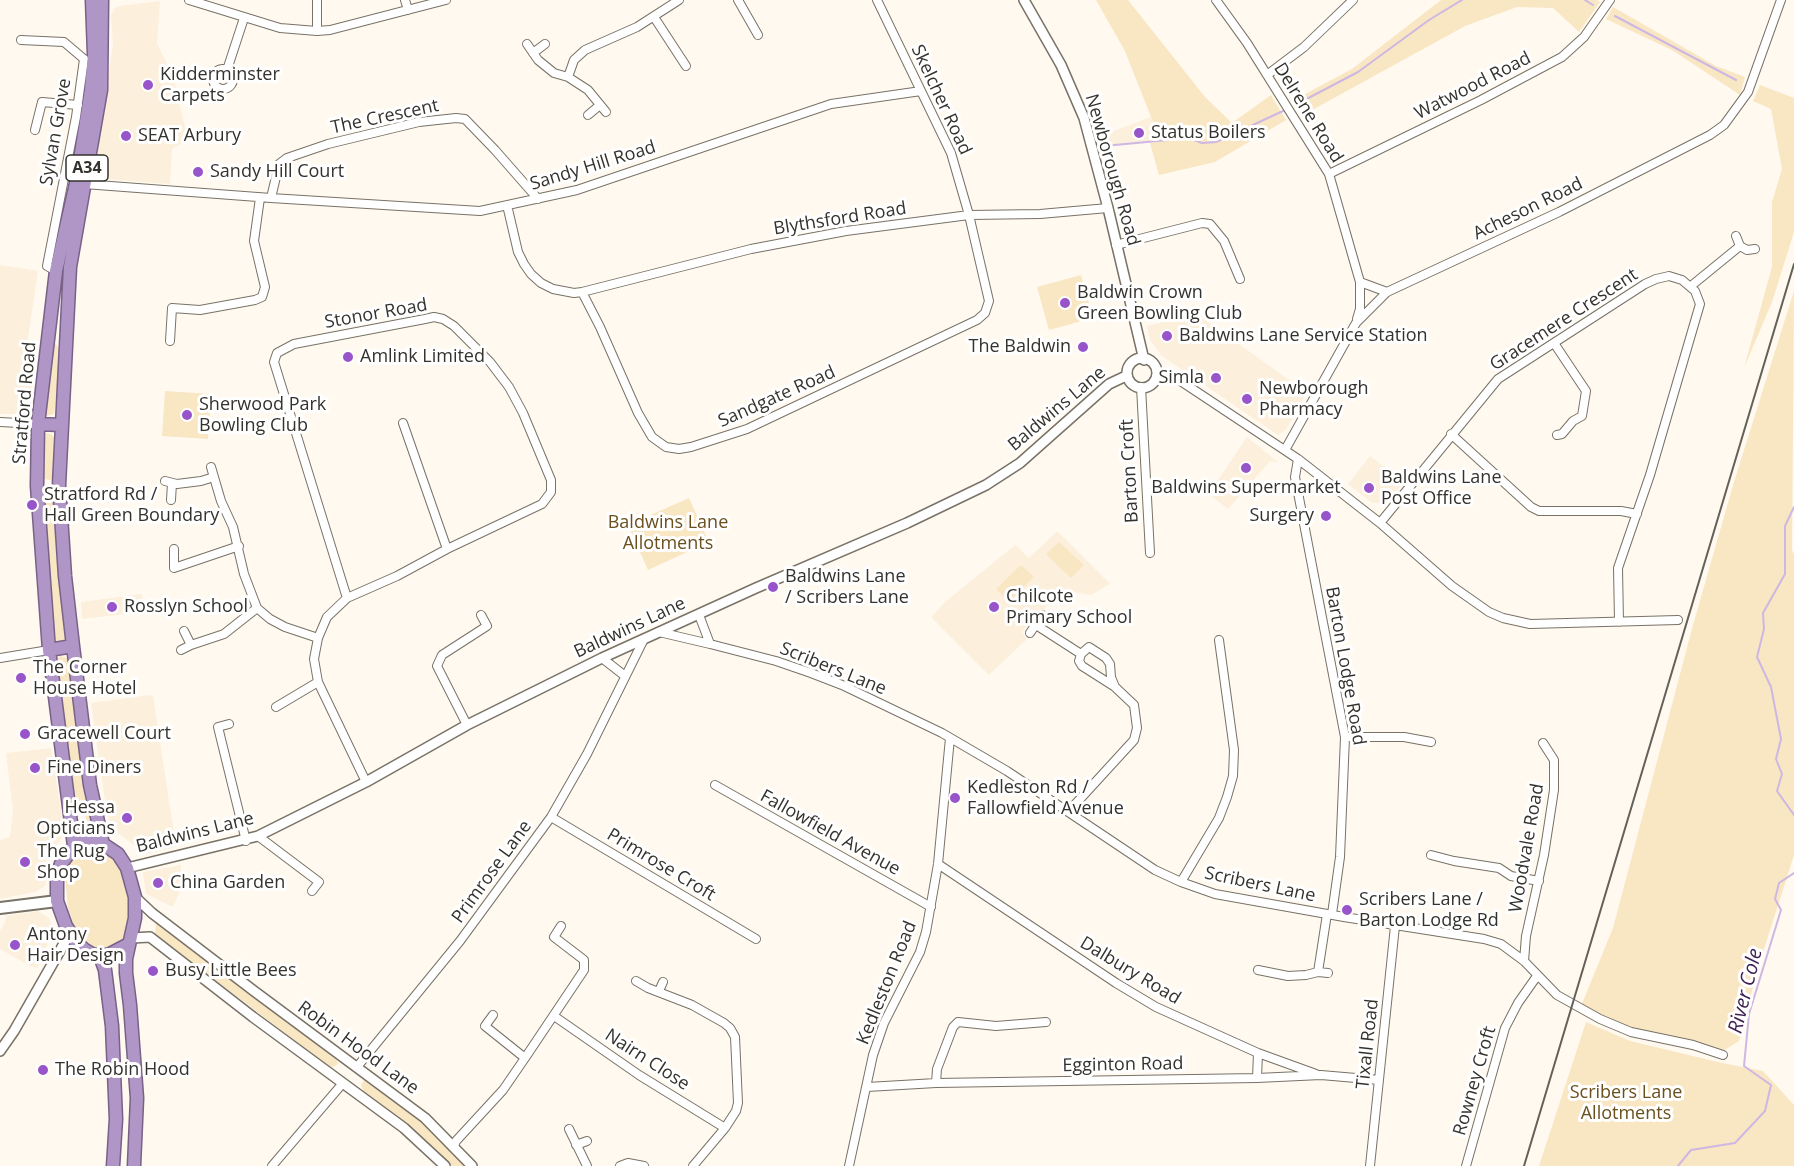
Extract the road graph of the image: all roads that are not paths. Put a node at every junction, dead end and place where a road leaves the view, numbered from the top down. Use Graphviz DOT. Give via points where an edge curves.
graph roads {
  1 [pos="92,0"];
  2 [pos="102,0"];
  3 [pos="189,0"];
  4 [pos="317,0"];
  5 [pos="405,0"];
  6 [pos="446,0"];
  7 [pos="679,0"];
  8 [pos="738,0"];
  9 [pos="877,0"];
  10 [pos="1024,0"];
  11 [pos="1216,0"];
  12 [pos="1353,0"];
  13 [pos="1610,0"];
  14 [pos="1781,0"];
  15 [pos="408,10"];
  16 [pos="654,17"];
  17 [pos="243,18"];
  18 [pos="317,31"];
  19 [pos="758,35"];
  20 [pos="21,40"];
  21 [pos="527,44"];
  22 [pos="545,44"];
  23 [pos="533,53"];
  24 [pos="89,57"];
  25 [pos="686,66"];
  26 [pos="227,70"];
  27 [pos="1267,75"];
  28 [pos="568,77"];
  29 [pos="921,91"];
  30 [pos="78,105"];
  31 [pos="600,105"];
  32 [pos="606,112"];
  33 [pos="588,115"];
  34 [pos="35,130"];
  35 [pos="1329,174"];
  36 [pos="84,184"];
  37 [pos="260,198"];
  38 [pos="272,198"];
  39 [pos="538,199"];
  40 [pos="507,205"];
  41 [pos="1108,208"];
  42 [pos="969,215"];
  43 [pos="1736,236"];
  44 [pos="1116,245"];
  45 [pos="1740,246"];
  46 [pos="1755,249"];
  47 [pos="56,271"];
  48 [pos="1240,279"];
  49 [pos="1360,282"];
  50 [pos="1691,286"];
  51 [pos="582,292"];
  52 [pos="1387,292"];
  53 [pos="1356,323"];
  54 [pos="56,335"];
  55 [pos="170,341"];
  56 [pos="1554,343"];
  57 [pos="1144,360"];
  58 [pos="1158,374"];
  59 [pos="1126,376"];
  60 [pos="1142,387"];
  61 [pos="0,422"];
  62 [pos="403,423"];
  63 [pos="38,424"];
  64 [pos="61,425"];
  65 [pos="1451,434"];
  66 [pos="1557,435"];
  67 [pos="1285,450"];
  68 [pos="1298,459"];
  69 [pos="211,467"];
  70 [pos="214,477"];
  71 [pos="59,485"];
  72 [pos="37,486"];
  73 [pos="171,500"];
  74 [pos="1637,514"];
  75 [pos="1380,523"];
  76 [pos="239,546"];
  77 [pos="174,549"];
  78 [pos="447,549"];
  79 [pos="1149,553"];
  80 [pos="347,598"];
  81 [pos="257,608"];
  82 [pos="481,615"];
  83 [pos="699,615"];
  84 [pos="1041,615"];
  85 [pos="1678,620"];
  86 [pos="1619,622"];
  87 [pos="1036,625"];
  88 [pos="183,631"];
  89 [pos="659,632"];
  90 [pos="1030,633"];
  91 [pos="318,638"];
  92 [pos="1219,640"];
  93 [pos="643,641"];
  94 [pos="710,644"];
  95 [pos="191,645"];
  96 [pos="73,646"];
  97 [pos="49,650"];
  98 [pos="182,650"];
  99 [pos="1081,654"];
  100 [pos="0,658"];
  101 [pos="602,658"];
  102 [pos="625,676"];
  103 [pos="318,682"];
  104 [pos="1115,687"];
  105 [pos="276,707"];
  106 [pos="229,724"];
  107 [pos="467,726"];
  108 [pos="1345,737"];
  109 [pos="950,738"];
  110 [pos="1431,742"];
  111 [pos="1543,743"];
  112 [pos="366,782"];
  113 [pos="715,785"];
  114 [pos="1069,811"];
  115 [pos="551,817"];
  116 [pos="258,836"];
  117 [pos="246,841"];
  118 [pos="103,844"];
  119 [pos="74,846"];
  120 [pos="1431,855"];
  121 [pos="938,864"];
  122 [pos="127,868"];
  123 [pos="1539,881"];
  124 [pos="1181,882"];
  125 [pos="312,891"];
  126 [pos="135,897"];
  127 [pos="57,901"];
  128 [pos="931,907"];
  129 [pos="0,908"];
  130 [pos="1329,914"];
  131 [pos="561,926"];
  132 [pos="1395,926"];
  133 [pos="69,933"];
  134 [pos="756,939"];
  135 [pos="130,941"];
  136 [pos="100,956"];
  137 [pos="1524,960"];
  138 [pos="1258,970"];
  139 [pos="1318,972"];
  140 [pos="1329,973"];
  141 [pos="1537,976"];
  142 [pos="636,981"];
  143 [pos="663,982"];
  144 [pos="658,991"];
  145 [pos="493,1015"];
  146 [pos="554,1016"];
  147 [pos="1046,1022"];
  148 [pos="0,1052"];
  149 [pos="1258,1053"];
  150 [pos="1723,1055"];
  151 [pos="525,1058"];
  152 [pos="357,1067"];
  153 [pos="1321,1076"];
  154 [pos="1257,1078"];
  155 [pos="1379,1080"];
  156 [pos="343,1083"];
  157 [pos="936,1083"];
  158 [pos="867,1088"];
  159 [pos="725,1128"];
  160 [pos="569,1129"];
  161 [pos="587,1141"];
  162 [pos="576,1145"];
  163 [pos="454,1146"];
  164 [pos="113,1166"];
  165 [pos="134,1166"];
  166 [pos="272,1166"];
  167 [pos="445,1166"];
  168 [pos="472,1166"];
  169 [pos="587,1166"];
  170 [pos="620,1166"];
  171 [pos="644,1166"];
  172 [pos="693,1166"];
  173 [pos="849,1166"];
  174 [pos="1370,1166"];
  175 [pos="1466,1166"];
  1 -- 24 [label="highway, Stratford Road / A34"];
  2 -- 36 [label="highway, A34" via="101,90"];
  3 -- 17 [label="street"];
  4 -- 18 [label="street"];
  5 -- 15 [label="street"];
  6 -- 15 [label="street"];
  7 -- 16 [label="street"];
  8 -- 19 [label="street"];
  9 -- 29 [label="street, Skelcher Road"];
  10 -- 41 [label="street, Newborough Road" via="1084,118"];
  11 -- 27 [label="street, Delrene Road"];
  12 -- 27 [label="street" via="1304,47"];
  13 -- 35 [label="street, Watwood Road" via="1584,37 1562,57"];
  14 -- 52 [label="street, Acheson Road" via="1748,92 1724,125 1559,212"];
  15 -- 18 [label="street"];
  16 -- 25 [label="street"];
  16 -- 28 [label="street" via="585,50 574,60"];
  17 -- 18 [label="street" via="280,28"];
  17 -- 26 [label="street"];
  20 -- 24 [label="street, Sylvan Grove" via="64,42"];
  21 -- 23 [label="street"];
  22 -- 23 [label="street"];
  23 -- 28 [label="street" via="554,73"];
  24 -- 30 [label="street, Sylvan Grove"];
  24 -- 47 [label="highway, Stratford Road / A34" via="92,90"];
  27 -- 35 [label="street, Delrene Road"];
  28 -- 31 [label="street" via="588,90"];
  29 -- 39 [label="street, Sandy Hill Road" via="831,104 577,190"];
  29 -- 42 [label="street, Skelcher Road" via="951,153"];
  30 -- 34 [label="street" via="42,102"];
  30 -- 47 [label="street, Sylvan Grove" via="47,266"];
  31 -- 32 [label="street"];
  31 -- 33 [label="street"];
  35 -- 49 [label="street, Delrene Road"];
  36 -- 37 [label="street, Sandy Hill Road"];
  36 -- 54 [label="highway, A34"];
  37 -- 38 [label="street, Sandy Hill Road"];
  37 -- 55 [label="street" via="254,241 265,287 262,297 200,310 172,308"];
  38 -- 39 [label="street, The Crescent" via="279,164 287,158 418,122 456,118 465,119"];
  38 -- 40 [label="street, Sandy Hill Road" via="480,211"];
  39 -- 40 [label="street, Sandy Hill Road"];
  40 -- 51 [label="street" via="518,252 531,274 553,289"];
  41 -- 42 [label="street, Blythsford Road"];
  41 -- 44 [label="street, Newborough Road"];
  42 -- 51 [label="street, Blythsford Road" via="846,231 751,249"];
  42 -- 51 [label="street, Sandgate Road" via="989,301 985,313 977,320 747,429 690,447 666,447 652,437"];
  43 -- 45 [label="street"];
  44 -- 48 [label="street" via="1210,224 1224,241"];
  44 -- 57 [label="street, Newborough Road"];
  45 -- 46 [label="street"];
  45 -- 50 [label="street"];
  47 -- 54 [label="highway, Stratford Road / A34"];
  49 -- 52 [label="street"];
  49 -- 53 [label="street, Delrene Road"];
  50 -- 56 [label="street, Gracemere Crescent" via="1675,277 1656,279"];
  50 -- 74 [label="street" via="1699,297 1697,317"];
  52 -- 53 [label="street, Acheson Road"];
  53 -- 67 [label="street, Acheson Road"];
  54 -- 63 [label="highway, Stratford Road / A34"];
  54 -- 64 [label="highway, Stratford Road / A34"];
  56 -- 65 [label="street, Gracemere Crescent" via="1498,379"];
  56 -- 66 [label="street" via="1586,391 1582,416"];
  57 -- 58 [label="street" via="1154,363"];
  57 -- 59 [label="street" via="1131,363"];
  58 -- 60 [label="street" via="1152,384"];
  58 -- 67 [label="street" via="1176,378"];
  59 -- 60 [label="street" via="1130,383"];
  59 -- 83 [label="street, Baldwins Lane" via="1109,384 1020,463 986,485"];
  60 -- 79 [label="street, Barton Croft"];
  61 -- 63 [label="street"];
  62 -- 78 [label="street"];
  63 -- 64 [label="highway"];
  63 -- 72 [label="highway, Stratford Road / A34"];
  64 -- 71 [label="highway, Stratford Road / A34"];
  65 -- 74 [label="street" via="1539,511"];
  65 -- 75 [label="street, Gracemere Crescent"];
  67 -- 68 [label="street"];
  68 -- 75 [label="street"];
  68 -- 108 [label="street, Barton Lodge Road" via="1296,477"];
  69 -- 70 [label="street"];
  70 -- 73 [label="street" via="169,482"];
  70 -- 76 [label="street"];
  71 -- 72 [label="highway"];
  71 -- 96 [label="highway, Stratford Road / A34"];
  72 -- 97 [label="highway, Stratford Road / A34"];
  74 -- 86 [label="street" via="1618,568"];
  75 -- 86 [label="street" via="1452,586 1503,618 1530,624"];
  76 -- 77 [label="street" via="170,569"];
  76 -- 81 [label="street" via="244,574"];
  78 -- 80 [label="street, Stonor Road"];
  78 -- 80 [label="street, Stonor Road" via="542,504 551,492 551,480 523,413 490,362 454,326 434,317 284,348 277,353 276,371"];
  80 -- 91 [label="street, Stonor Road" via="327,617"];
  81 -- 91 [label="street" via="285,627"];
  81 -- 95 [label="street" via="224,634"];
  82 -- 107 [label="street" via="487,626 442,655 437,666"];
  83 -- 89 [label="street, Baldwins Lane"];
  83 -- 94 [label="street"];
  84 -- 87 [label="street"];
  85 -- 86 [label="street"];
  87 -- 90 [label="street"];
  87 -- 99 [label="street"];
  88 -- 95 [label="street"];
  89 -- 93 [label="street, Baldwins Lane"];
  89 -- 94 [label="street, Scribers Lane"];
  91 -- 103 [label="street, Stonor Road" via="314,659"];
  92 -- 124 [label="street" via="1235,763 1219,818"];
  93 -- 101 [label="street, Baldwins Lane"];
  93 -- 102 [label="street, Primrose Lane"];
  94 -- 109 [label="street, Scribers Lane" via="811,673"];
  95 -- 98 [label="street"];
  96 -- 97 [label="highway"];
  96 -- 118 [label="highway, Stratford Road / A34" via="90,785"];
  97 -- 100 [label="street"];
  97 -- 119 [label="highway, Stratford Road / A34"];
  99 -- 104 [label="street" via="1082,666"];
  99 -- 104 [label="street" via="1089,647 1106,658"];
  101 -- 102 [label="street"];
  101 -- 107 [label="street, Baldwins Lane"];
  102 -- 115 [label="street, Primrose Lane"];
  103 -- 105 [label="street"];
  103 -- 112 [label="street, Stonor Road"];
  104 -- 114 [label="street" via="1134,705 1136,736"];
  106 -- 117 [label="street" via="218,727"];
  107 -- 112 [label="street, Baldwins Lane"];
  108 -- 110 [label="street" via="1404,737"];
  108 -- 130 [label="street, Barton Lodge Road" via="1340,856"];
  109 -- 114 [label="street, Scribers Lane"];
  109 -- 121 [label="street, Kedleston Road"];
  111 -- 123 [label="street, Woodvale Road" via="1554,760 1554,790"];
  112 -- 116 [label="street, Baldwins Lane"];
  113 -- 128 [label="street, Fallowfield Avenue"];
  114 -- 124 [label="street, Scribers Lane" via="1155,870"];
  115 -- 134 [label="street, Primrose Croft"];
  115 -- 152 [label="street, Primrose Lane" via="460,941"];
  116 -- 117 [label="street, Baldwins Lane"];
  116 -- 125 [label="street" via="319,882"];
  117 -- 122 [label="street, Baldwins Lane"];
  118 -- 119 [label="highway" via="88,842"];
  118 -- 122 [label="highway" via="118,854"];
  119 -- 127 [label="highway" via="57,874"];
  120 -- 123 [label="street" via="1499,868 1511,876"];
  121 -- 128 [label="street, Kedleston Road"];
  121 -- 149 [label="street, Dalbury Road" via="1156,1007"];
  122 -- 126 [label="highway"];
  123 -- 137 [label="street, Woodvale Road"];
  124 -- 130 [label="street, Scribers Lane" via="1215,894"];
  126 -- 135 [label="highway"];
  126 -- 152 [label="street, Robin Hood Lane"];
  127 -- 129 [label="main road"];
  127 -- 133 [label="highway"];
  128 -- 158 [label="street, Kedleston Road" via="920,952 884,1023"];
  130 -- 132 [label="street, Scribers Lane"];
  130 -- 139 [label="street, Barton Lodge Road"];
  131 -- 146 [label="street" via="554,937 584,960 584,970"];
  132 -- 137 [label="street, Scribers Lane" via="1484,939 1501,944"];
  132 -- 155 [label="street, Tixall Road"];
  133 -- 136 [label="highway" via="85,950"];
  133 -- 148 [label="street"];
  135 -- 136 [label="highway"];
  135 -- 156 [label="street, Robin Hood Lane" via="150,937"];
  135 -- 165 [label="highway" via="126,973 136,1098"];
  136 -- 164 [label="highway" via="112,1026 116,1119"];
  137 -- 141 [label="street, Scribers Lane"];
  138 -- 139 [label="street" via="1288,976"];
  139 -- 140 [label="street"];
  141 -- 150 [label="street, Scribers Lane" via="1557,995 1610,1024"];
  141 -- 175 [label="street, Rowney Croft" via="1505,1028"];
  142 -- 144 [label="street"];
  143 -- 144 [label="street"];
  144 -- 159 [label="street" via="692,1005 733,1032 738,1103"];
  145 -- 151 [label="street" via="485,1026"];
  146 -- 151 [label="street"];
  146 -- 159 [label="street, Nairn Close"];
  147 -- 157 [label="street" via="996,1026 958,1022 937,1069"];
  149 -- 153 [label="street, Dalbury Road"];
  149 -- 154 [label="street"];
  151 -- 163 [label="street"];
  152 -- 156 [label="street"];
  152 -- 163 [label="street, Robin Hood Lane" via="425,1118"];
  153 -- 154 [label="street, Egginton Road"];
  153 -- 155 [label="street, Egginton Road"];
  154 -- 157 [label="street, Egginton Road"];
  155 -- 174 [label="street, Tixall Road"];
  156 -- 166 [label="street"];
  156 -- 167 [label="street, Robin Hood Lane" via="404,1128"];
  157 -- 158 [label="street, Egginton Road"];
  158 -- 173 [label="street, Kedleston Road"];
  159 -- 172 [label="street"];
  160 -- 162 [label="street"];
  161 -- 162 [label="street"];
  162 -- 169 [label="street"];
  163 -- 168 [label="street, Robin Hood Lane"];
  170 -- 171 [label="street"];
}
